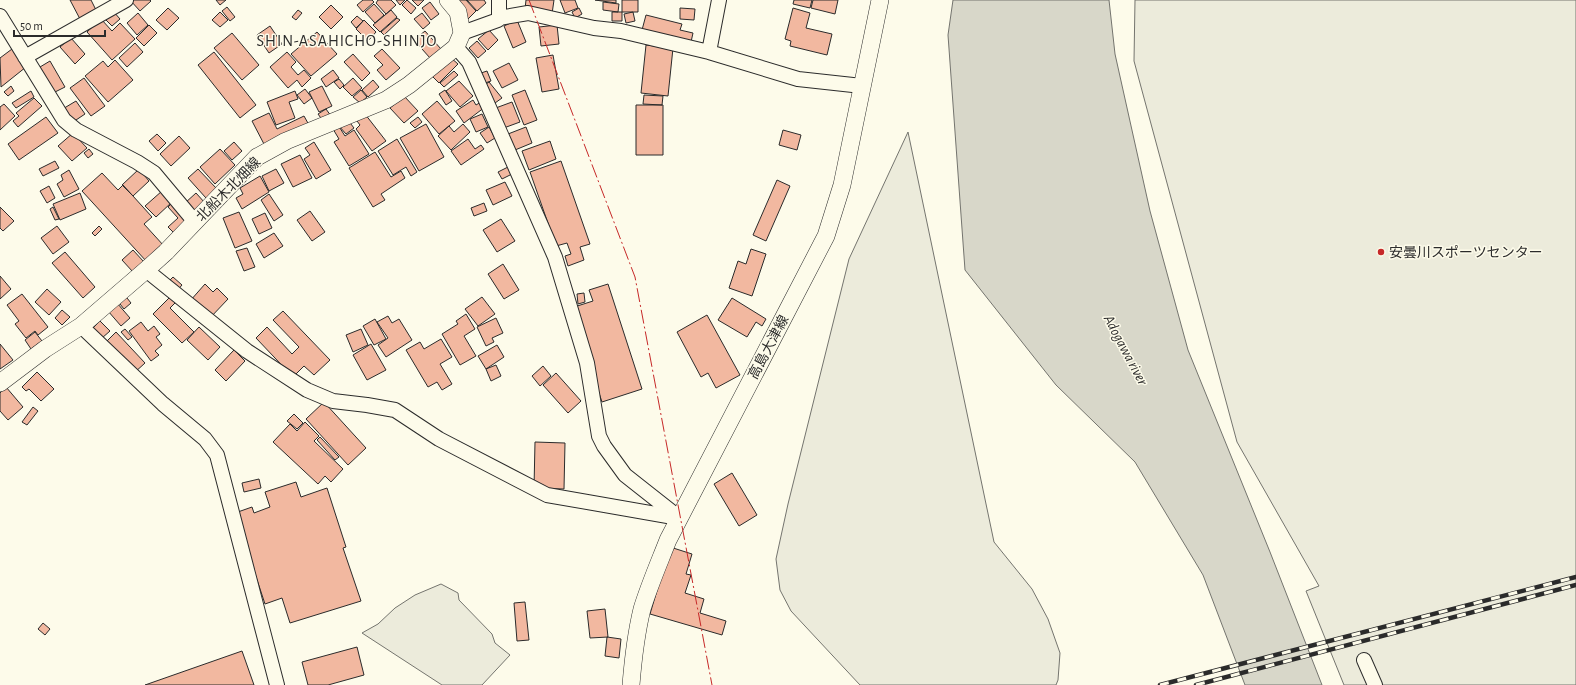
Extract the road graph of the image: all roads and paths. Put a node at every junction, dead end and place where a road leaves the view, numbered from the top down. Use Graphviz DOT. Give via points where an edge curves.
graph roads {
  1 [pos="126,0"];
  2 [pos="448,0"];
  3 [pos="499,0"];
  4 [pos="719,0"];
  5 [pos="880,0"];
  6 [pos="0,16"];
  7 [pos="499,18"];
  8 [pos="459,40"];
  9 [pos="709,52"];
  10 [pos="25,57"];
  11 [pos="862,86"];
  12 [pos="194,222"];
  13 [pos="146,270"];
  14 [pos="81,326"];
  15 [pos="0,383"];
  16 [pos="679,518"];
  17 [pos="1364,660"];
  18 [pos="278,685"];
  19 [pos="632,685"];
  20 [pos="1375,685"];
  1 -- 10 [label="street"];
  2 -- 8 [label="main road" via="458,12"];
  3 -- 7 [label="street"];
  4 -- 9 [label="street"];
  5 -- 11 [label="main road, 高島大津線"];
  6 -- 10 [label="street"];
  7 -- 8 [label="street"];
  7 -- 9 [label="street" via="528,13"];
  8 -- 12 [label="main road, 北船木北畑線" via="409,85 386,100 286,141 257,157"];
  8 -- 16 [label="street" via="555,257 587,363 604,446 625,475"];
  9 -- 11 [label="street" via="798,79"];
  10 -- 12 [label="street" via="64,120 76,130 154,173"];
  11 -- 16 [label="main road, 高島大津線" via="842,185 826,236"];
  12 -- 13 [label="main road, 北船木北畑線"];
  13 -- 14 [label="main road, 北船木北畑線"];
  13 -- 16 [label="street" via="247,350 307,390 333,401 395,410 440,439 547,495"];
  14 -- 15 [label="main road, 北船木北畑線"];
  14 -- 18 [label="street" via="140,383 205,439 217,455"];
  16 -- 19 [label="main road, 高島大津線" via="653,576 642,610 634,651"];
  17 -- 20 [label="street"];
}
